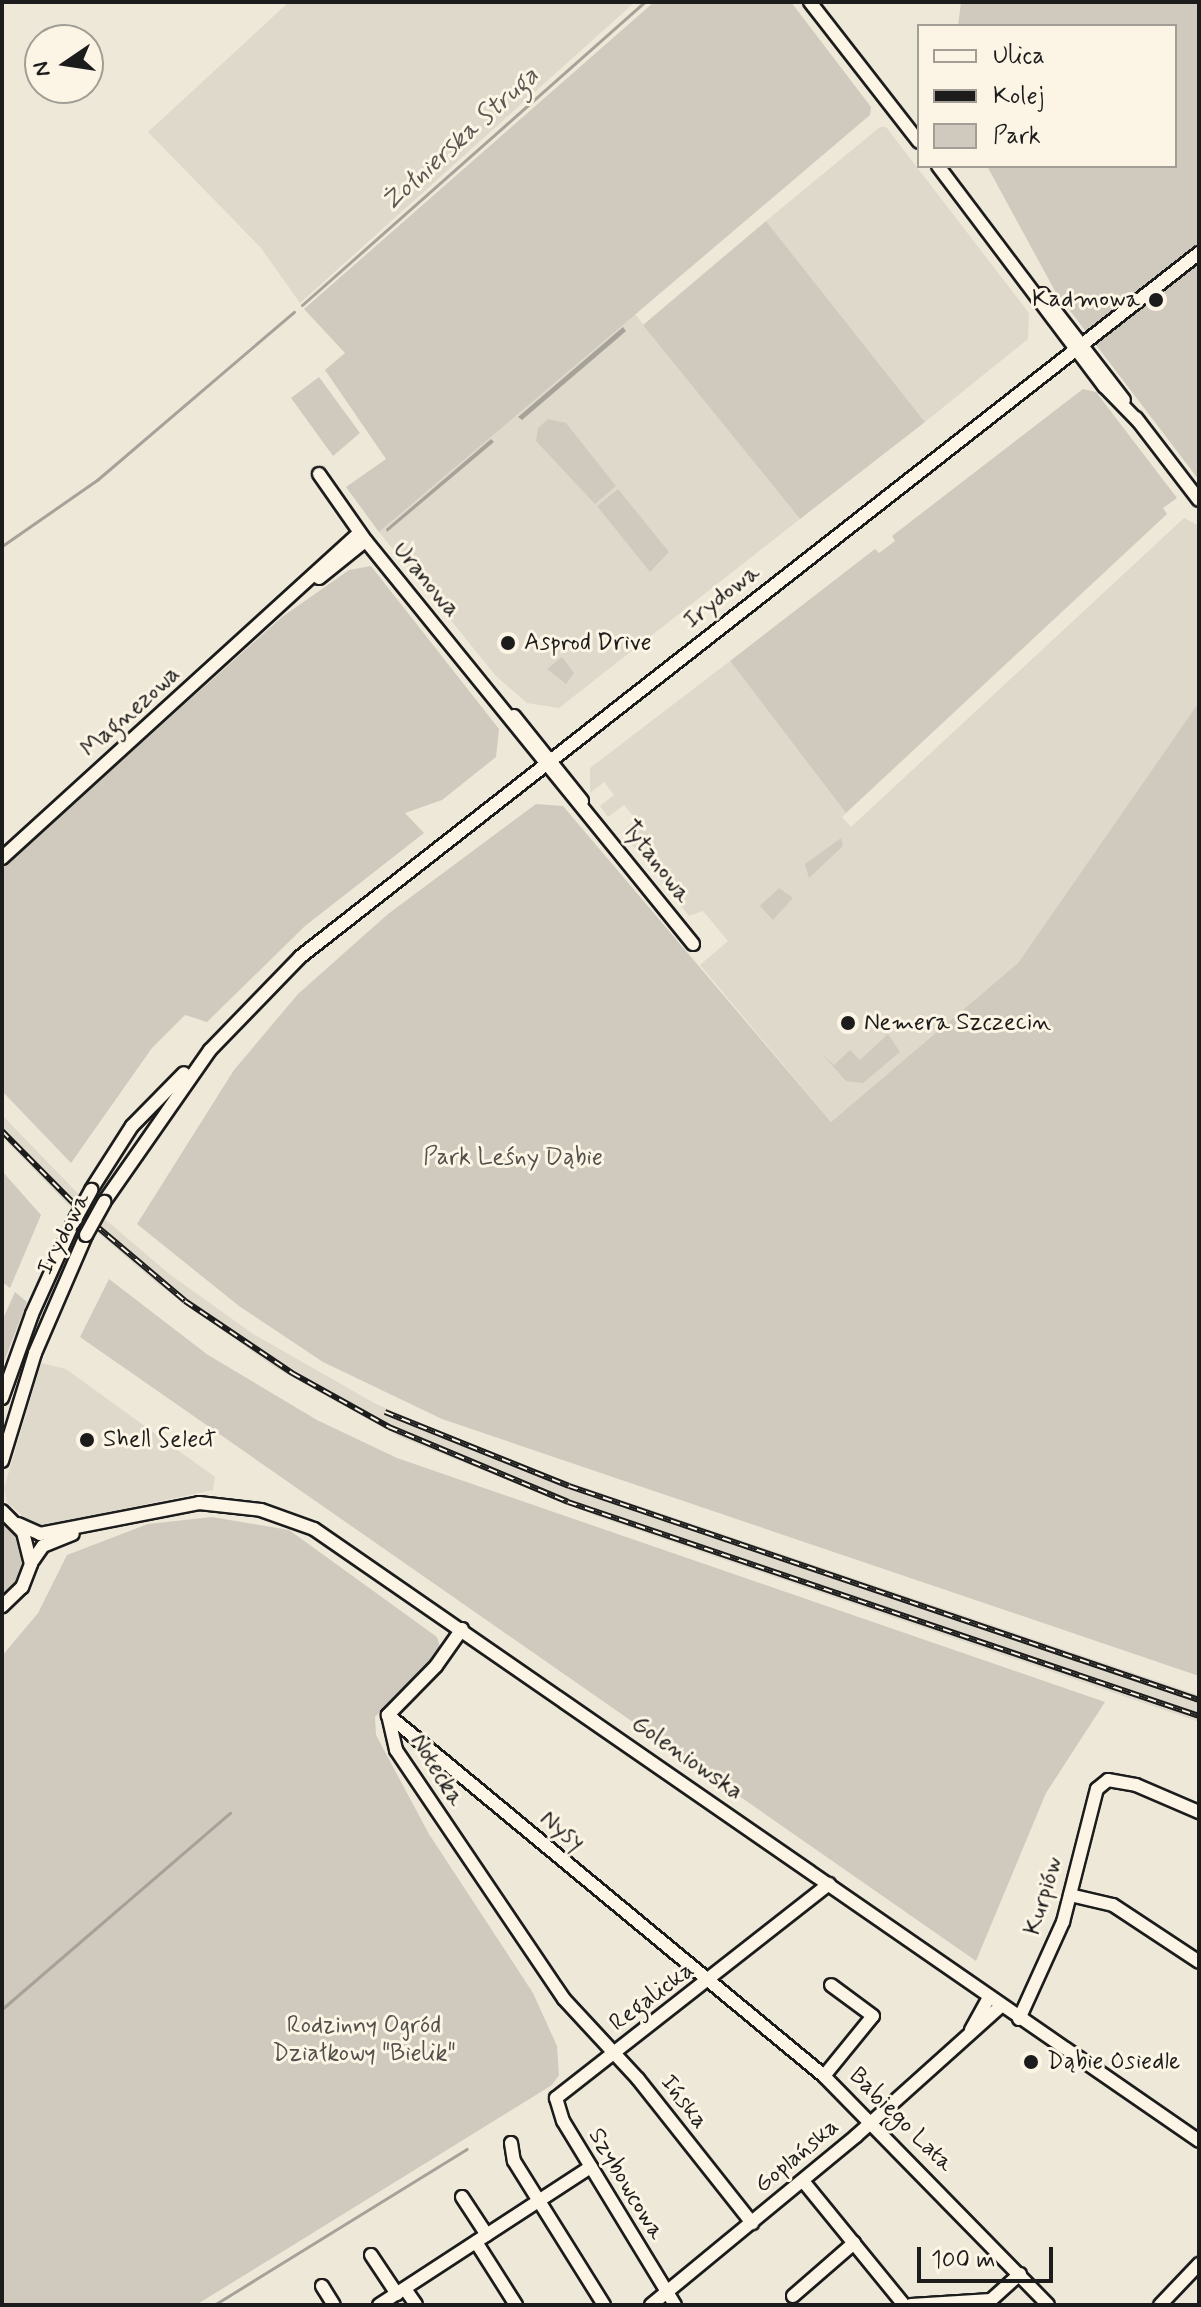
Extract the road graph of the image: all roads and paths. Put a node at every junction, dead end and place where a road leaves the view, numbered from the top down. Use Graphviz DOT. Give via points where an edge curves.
graph roads {
  1 [pos="810,2"];
  2 [pos="917,139"];
  3 [pos="940,168"];
  4 [pos="1199,253"];
  5 [pos="1080,346"];
  6 [pos="1054,367"];
  7 [pos="1095,374"];
  8 [pos="1139,422"];
  9 [pos="319,474"];
  10 [pos="1199,500"];
  11 [pos="362,537"];
  12 [pos="548,761"];
  13 [pos="521,782"];
  14 [pos="564,789"];
  15 [pos="585,808"];
  16 [pos="2,858"];
  17 [pos="693,944"];
  18 [pos="210,1050"];
  19 [pos="2,1398"];
  20 [pos="2,1461"];
  21 [pos="7,1514"];
  22 [pos="117,1519"];
  23 [pos="31,1564"];
  24 [pos="2,1606"];
  25 [pos="462,1629"];
  26 [pos="388,1715"];
  27 [pos="1199,1812"];
  28 [pos="829,1884"];
  29 [pos="1070,1895"];
  30 [pos="495,1899"];
  31 [pos="1199,1962"];
  32 [pos="709,1982"];
  33 [pos="831,1985"];
  34 [pos="989,1997"];
  35 [pos="1001,2006"];
  36 [pos="1019,2019"];
  37 [pos="968,2037"];
  38 [pos="615,2053"];
  39 [pos="824,2076"];
  40 [pos="873,2121"];
  41 [pos="1199,2141"];
  42 [pos="511,2143"];
  43 [pos="591,2167"];
  44 [pos="803,2181"];
  45 [pos="462,2197"];
  46 [pos="540,2200"];
  47 [pos="752,2223"];
  48 [pos="481,2239"];
  49 [pos="854,2243"];
  50 [pos="371,2255"];
  51 [pos="1199,2264"];
  52 [pos="1020,2274"];
  53 [pos="322,2286"];
  54 [pos="401,2291"];
  55 [pos="793,2296"];
  56 [pos="671,2300"];
  57 [pos="334,2305"];
  58 [pos="379,2305"];
  59 [pos="416,2305"];
  60 [pos="516,2305"];
  61 [pos="604,2305"];
  62 [pos="651,2305"];
  63 [pos="904,2305"];
  64 [pos="911,2305"];
  65 [pos="1048,2305"];
  66 [pos="1160,2305"];
  1 -- 2 [label="street"];
  3 -- 5 [label="street"];
  4 -- 5 [label="street, Irydowa"];
  5 -- 6 [label="street, Irydowa"];
  5 -- 7 [label="street"];
  5 -- 8 [label="street"];
  6 -- 7 [label="street" via="1076,365"];
  6 -- 12 [label="street, Irydowa"];
  7 -- 8 [label="street"];
  8 -- 10 [label="street"];
  9 -- 11 [label="street, Uranowa"];
  11 -- 12 [label="street, Uranowa"];
  11 -- 16 [label="street, Magnezowa"];
  12 -- 13 [label="street, Irydowa"];
  12 -- 14 [label="street, Tytanowa"];
  12 -- 15 [label="street, Tytanowa"];
  13 -- 14 [label="street" via="549,781"];
  13 -- 18 [label="street, Irydowa" via="300,957"];
  14 -- 15 [label="street, Tytanowa"];
  15 -- 17 [label="street, Tytanowa"];
  18 -- 19 [label="street, Irydowa, bridge" via="137,1121 91,1190 39,1296"];
  18 -- 20 [label="street, Irydowa, bridge" via="86,1235 35,1353"];
  21 -- 22 [label="street, Goleniowska" via="40,1534"];
  21 -- 23 [label="street"];
  22 -- 23 [label="street, Goleniowska" via="43,1546"];
  22 -- 25 [label="street, Goleniowska" via="199,1503 275,1514 327,1536"];
  23 -- 24 [label="street, Goleniowska" via="22,1587"];
  25 -- 26 [label="street, Notecka" via="436,1666"];
  25 -- 28 [label="street, Goleniowska"];
  26 -- 30 [label="street, Notecka" via="404,1765"];
  26 -- 32 [label="street, Nysy"];
  27 -- 29 [label="street, Kurpiów" via="1150,1789 1102,1783"];
  28 -- 32 [label="street, Regalicka"];
  28 -- 34 [label="street, Goleniowska"];
  29 -- 31 [label="street" via="1113,1905"];
  29 -- 36 [label="street, Kurpiów"];
  30 -- 38 [label="street, Regalicka" via="564,1999"];
  32 -- 38 [label="street, Regalicka"];
  32 -- 39 [label="street, Babiego Lata"];
  33 -- 39 [label="street" via="873,2016"];
  34 -- 35 [label="street, Goleniowska"];
  34 -- 37 [label="street, Goplańska"];
  35 -- 36 [label="street, Goleniowska"];
  35 -- 37 [label="street, Goplańska"];
  36 -- 41 [label="street, Goleniowska"];
  37 -- 40 [label="street, Goplańska"];
  38 -- 43 [label="street, Szybowcowa" via="556,2098"];
  38 -- 47 [label="street, Ińska"];
  39 -- 40 [label="street, Babiego Lata"];
  40 -- 44 [label="street, Goplańska"];
  40 -- 52 [label="street, Babiego Lata"];
  42 -- 46 [label="street" via="514,2161"];
  43 -- 46 [label="street"];
  43 -- 56 [label="street, Szybowcowa"];
  44 -- 47 [label="street, Goplańska"];
  44 -- 49 [label="street"];
  45 -- 48 [label="street"];
  46 -- 48 [label="street"];
  46 -- 61 [label="street"];
  47 -- 56 [label="street, Goplańska"];
  48 -- 54 [label="street"];
  48 -- 60 [label="street"];
  49 -- 55 [label="street"];
  49 -- 63 [label="street"];
  50 -- 54 [label="street"];
  51 -- 66 [label="street"];
  52 -- 64 [label="street" via="991,2300"];
  52 -- 65 [label="street, Babiego Lata"];
  53 -- 57 [label="street"];
  54 -- 58 [label="street"];
  54 -- 59 [label="street"];
  56 -- 62 [label="street, Goplańska"];
}
